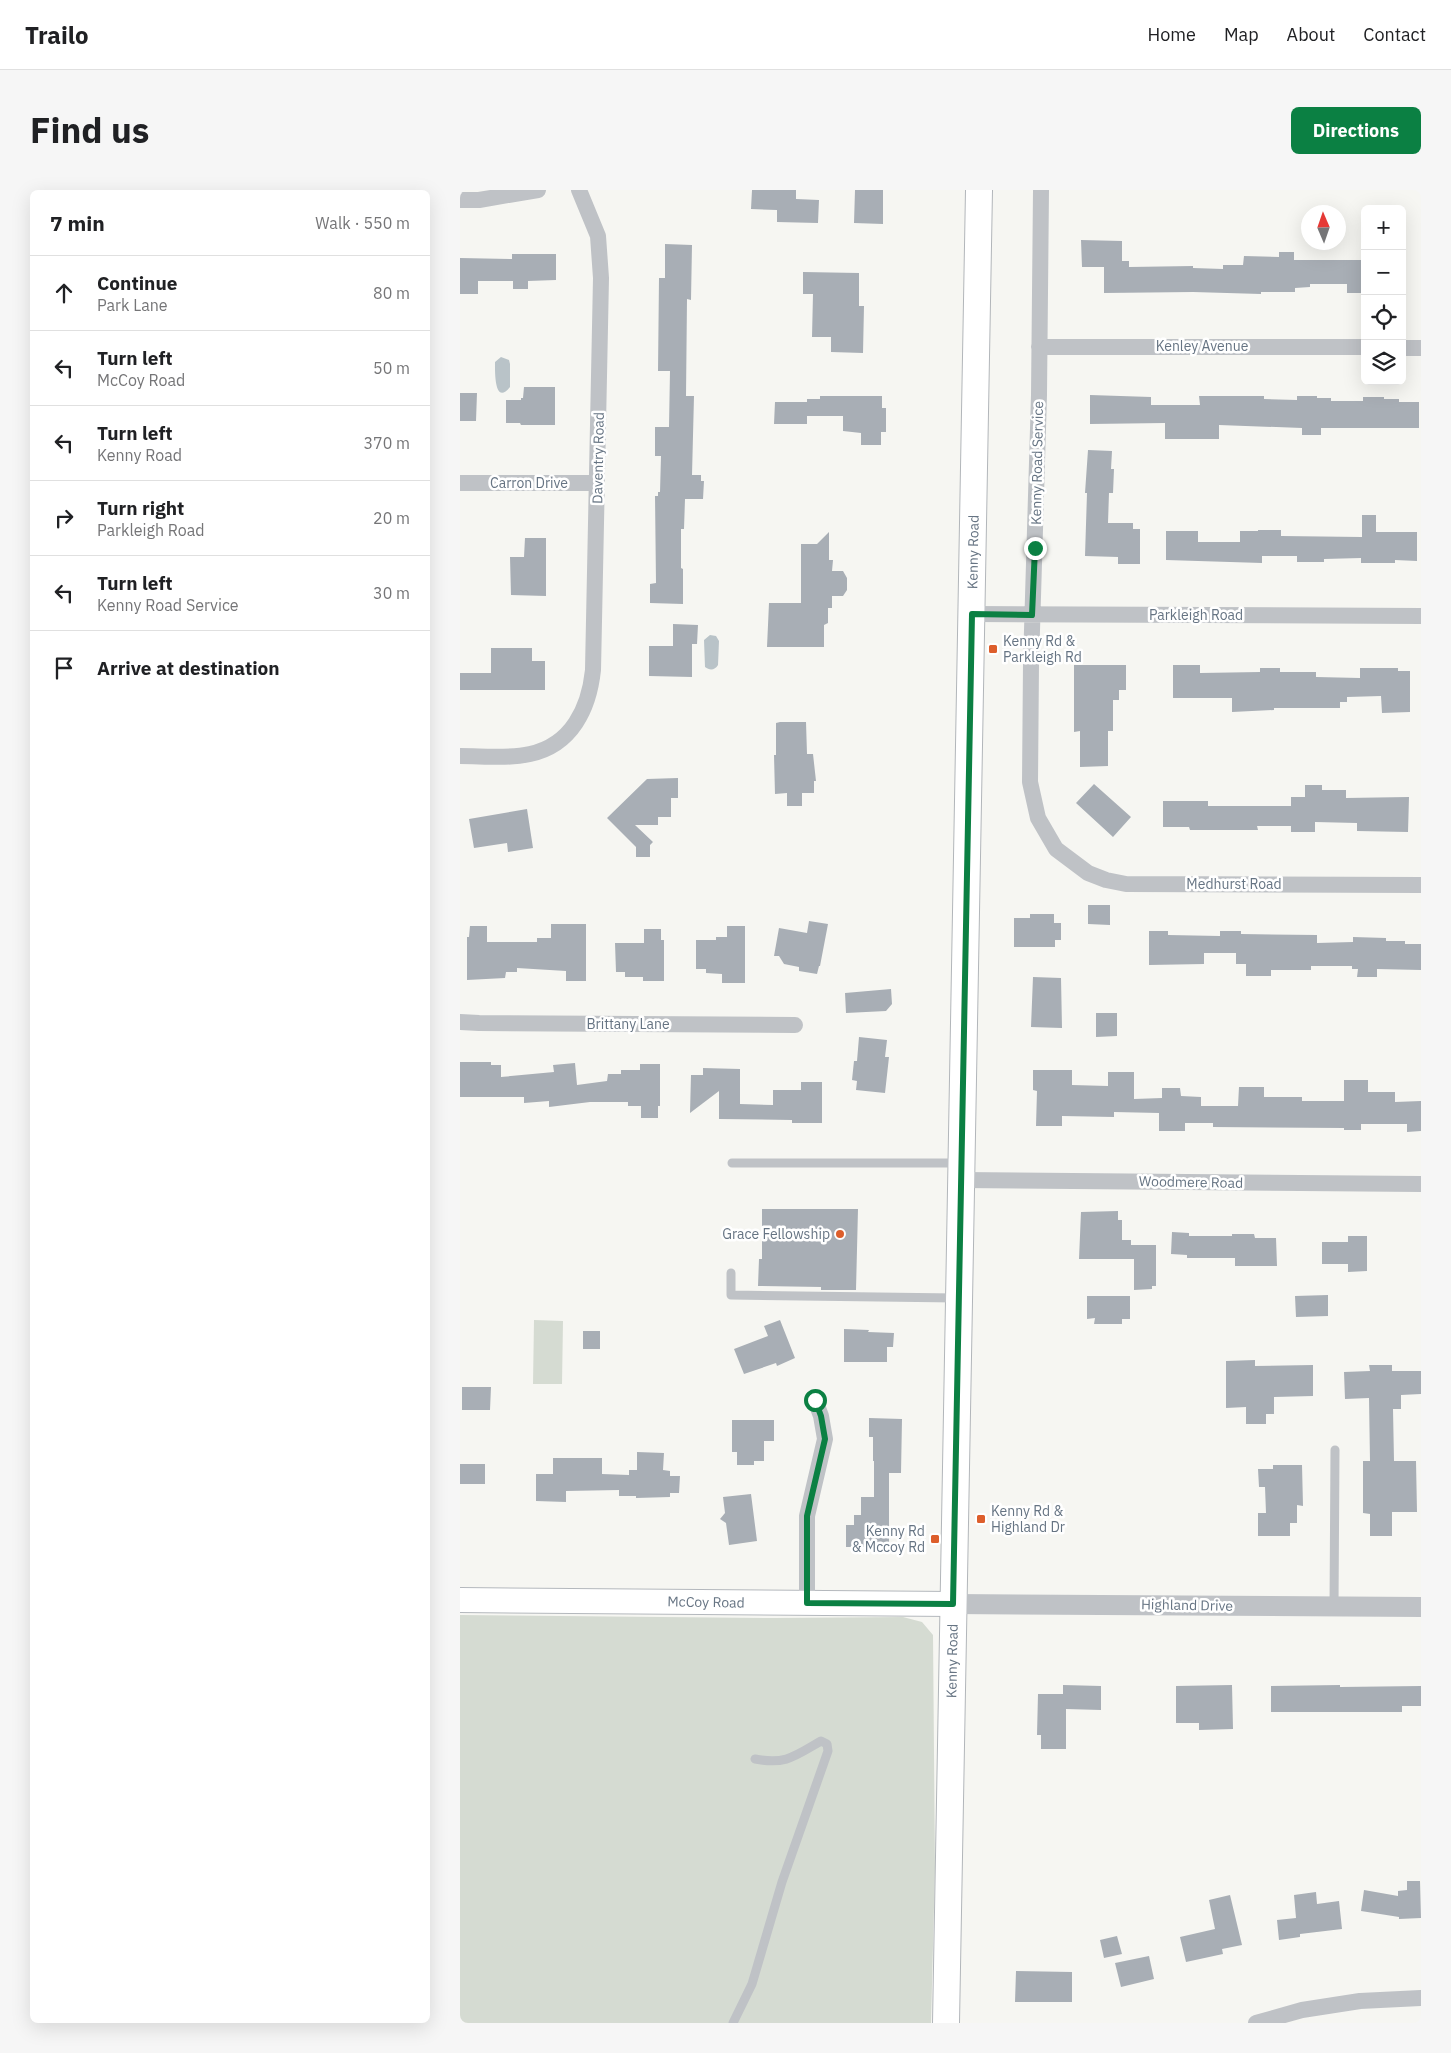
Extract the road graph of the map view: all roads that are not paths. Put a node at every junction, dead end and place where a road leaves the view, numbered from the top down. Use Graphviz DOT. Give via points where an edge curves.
graph roads {
  1 [pos="538,190"];
  2 [pos="579,190"];
  3 [pos="979,190"];
  4 [pos="1041,190"];
  5 [pos="460,200"];
  6 [pos="1039,347"];
  7 [pos="1361,347"];
  8 [pos="1406,348"];
  9 [pos="1421,348"];
  10 [pos="597,483"];
  11 [pos="460,484"];
  12 [pos="972,614"];
  13 [pos="1032,615"];
  14 [pos="1421,616"];
  15 [pos="460,756"];
  16 [pos="1056,849"];
  17 [pos="1421,885"];
  18 [pos="460,1022"];
  19 [pos="795,1025"];
  20 [pos="732,1163"];
  21 [pos="961,1172"];
  22 [pos="1421,1184"];
  23 [pos="731,1273"];
  24 [pos="959,1298"];
  25 [pos="815,1400"];
  26 [pos="1335,1450"];
  27 [pos="460,1600"];
  28 [pos="807,1603"];
  29 [pos="953,1604"];
  30 [pos="1334,1607"];
  31 [pos="1421,1607"];
  32 [pos="755,1759"];
  33 [pos="1421,1998"];
  34 [pos="733,2023"];
  35 [pos="946,2023"];
  36 [pos="1256,2023"];
  1 -- 5 [label="street"];
  2 -- 10 [label="street, Daventry Road" via="598,236 601,278"];
  3 -- 12 [label="main road, Kenny Road"];
  4 -- 6 [label="street, Kenny Road Service"];
  6 -- 7 [label="street, Kenley Avenue"];
  6 -- 13 [label="street, Kenny Road Service"];
  8 -- 9 [label="street"];
  10 -- 11 [label="street, Carron Drive"];
  10 -- 15 [label="street, Daventry Road" via="593,670 585,709 574,726 547,749 530,754"];
  12 -- 13 [label="street, Parkleigh Road"];
  12 -- 21 [label="main road, Kenny Road"];
  13 -- 14 [label="street, Parkleigh Road"];
  13 -- 16 [label="street, Kenny Road Service" via="1030,782 1038,818"];
  16 -- 17 [label="street, Medhurst Road" via="1088,873 1126,884"];
  18 -- 19 [label="street, Brittany Lane"];
  20 -- 21 [label="lane"];
  21 -- 22 [label="street, Woodmere Road"];
  21 -- 24 [label="main road, Kenny Road"];
  23 -- 24 [label="lane" via="731,1295"];
  24 -- 29 [label="main road, Kenny Road"];
  25 -- 28 [label="street" via="825,1439 807,1516"];
  26 -- 30 [label="lane"];
  27 -- 28 [label="main road, McCoy Road"];
  28 -- 29 [label="main road, McCoy Road"];
  29 -- 30 [label="street, Highland Drive"];
  29 -- 35 [label="main road, Kenny Road"];
  30 -- 31 [label="street, Highland Drive"];
  32 -- 34 [label="lane" via="783,1761 821,1741 827,1744 828,1751 782,1882 752,1984"];
  33 -- 36 [label="street" via="1350,2002 1302,2010"];
}
